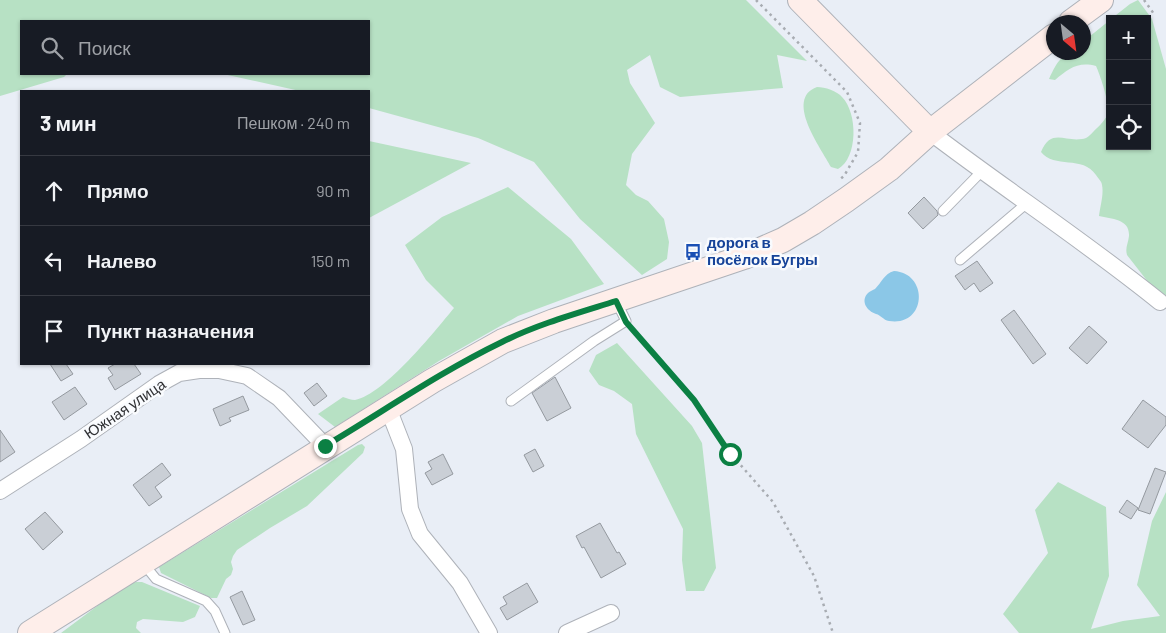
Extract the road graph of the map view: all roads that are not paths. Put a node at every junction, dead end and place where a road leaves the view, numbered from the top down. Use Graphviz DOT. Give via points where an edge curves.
graph roads {
  1 [pos="800,0"];
  2 [pos="1101,0"];
  3 [pos="1081,15"];
  4 [pos="1046,42"];
  5 [pos="930,132"];
  6 [pos="982,171"];
  7 [pos="1027,203"];
  8 [pos="943,211"];
  9 [pos="960,260"];
  10 [pos="1163,306"];
  11 [pos="621,311"];
  12 [pos="511,401"];
  13 [pos="388,408"];
  14 [pos="325,446"];
  15 [pos="0,491"];
  16 [pos="143,563"];
  17 [pos="611,613"];
  18 [pos="30,633"];
  19 [pos="225,633"];
  20 [pos="489,633"];
  21 [pos="567,633"];
  1 -- 5 [label="main road"];
  2 -- 3 [label="main road"];
  4 -- 5 [label="main road"];
  5 -- 6 [label="street"];
  5 -- 11 [label="main road" via="889,169 783,240"];
  6 -- 7 [label="street"];
  6 -- 8 [label="lane"];
  7 -- 9 [label="lane"];
  7 -- 10 [label="street"];
  11 -- 12 [label="lane" via="594,341"];
  11 -- 13 [label="main road" via="554,322 503,341"];
  13 -- 14 [label="main road"];
  13 -- 20 [label="street" via="404,449 410,509 420,534 460,583"];
  14 -- 15 [label="street, Южная улица" via="279,398 247,376 199,370 180,373 159,384"];
  14 -- 16 [label="main road"];
  16 -- 18 [label="main road"];
  16 -- 19 [label="lane" via="156,579 206,601 215,611"];
  17 -- 21 [label="street"];
}
